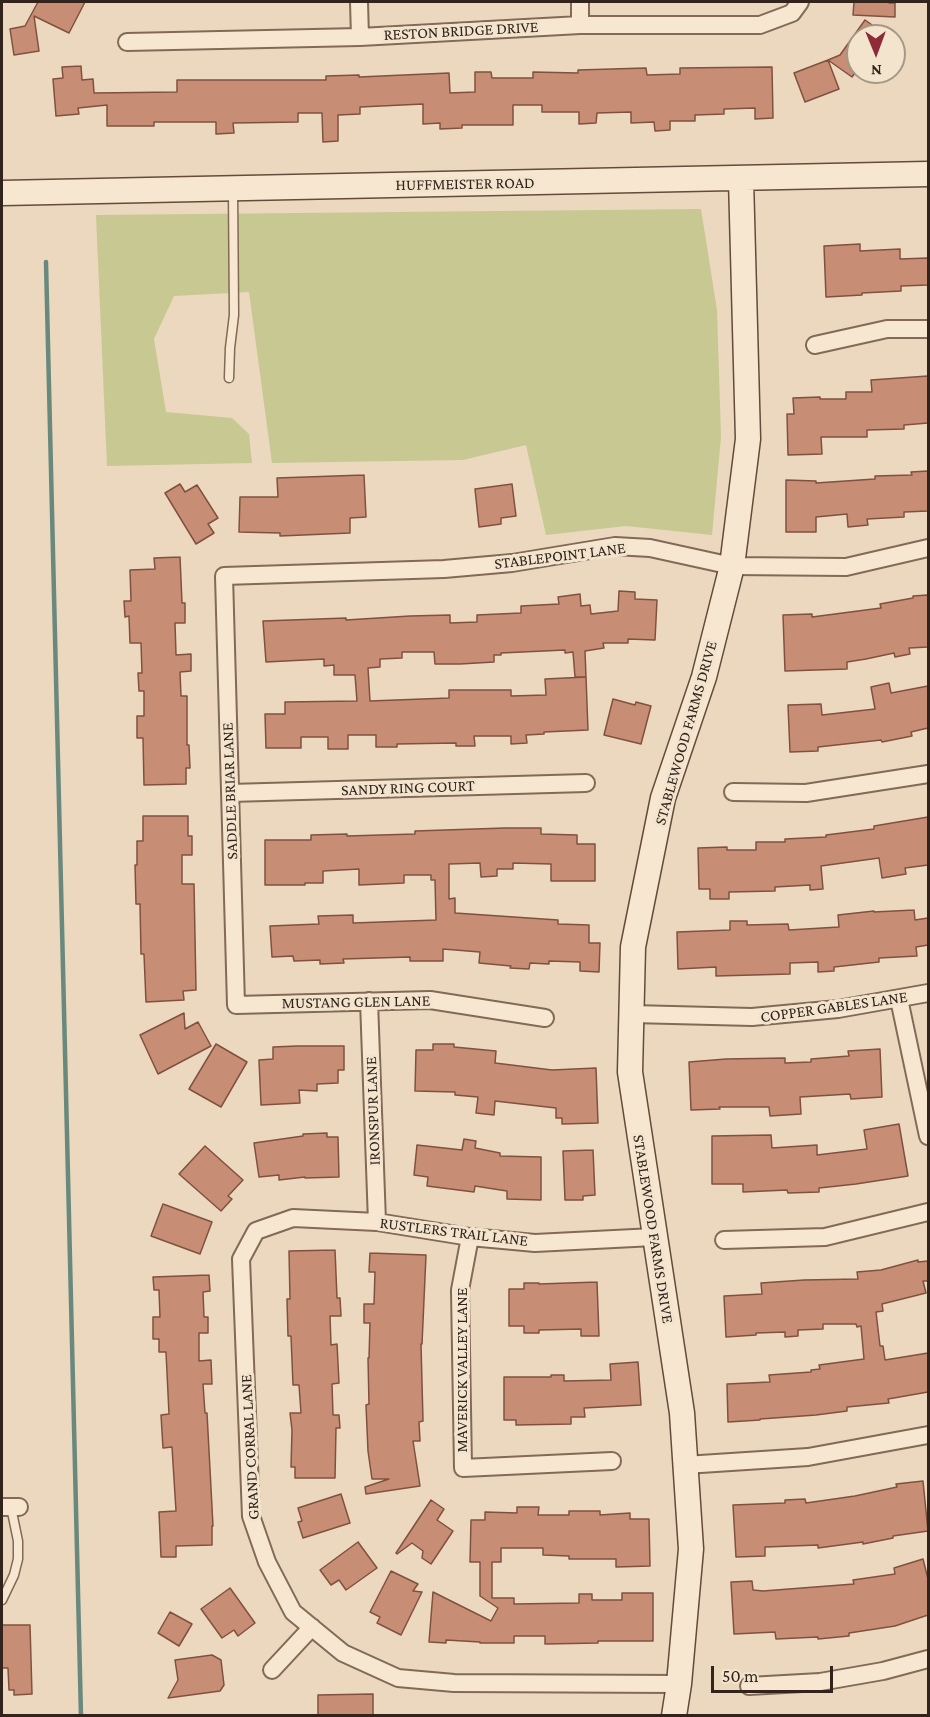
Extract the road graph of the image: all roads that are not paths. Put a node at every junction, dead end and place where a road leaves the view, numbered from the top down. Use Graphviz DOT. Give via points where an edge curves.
graph roads {
  1 [pos="359,2"];
  2 [pos="580,2"];
  3 [pos="796,7"];
  4 [pos="580,25"];
  5 [pos="360,37"];
  6 [pos="127,42"];
  7 [pos="928,174"];
  8 [pos="741,178"];
  9 [pos="233,189"];
  10 [pos="2,193"];
  11 [pos="928,329"];
  12 [pos="815,345"];
  13 [pos="229,378"];
  14 [pos="928,548"];
  15 [pos="732,566"];
  16 [pos="224,576"];
  17 [pos="928,774"];
  18 [pos="586,783"];
  19 [pos="733,792"];
  20 [pos="230,793"];
  21 [pos="928,993"];
  22 [pos="899,999"];
  23 [pos="369,1001"];
  24 [pos="236,1005"];
  25 [pos="632,1014"];
  26 [pos="545,1018"];
  27 [pos="928,1136"];
  28 [pos="928,1212"];
  29 [pos="376,1222"];
  30 [pos="256,1231"];
  31 [pos="470,1237"];
  32 [pos="654,1237"];
  33 [pos="724,1240"];
  34 [pos="928,1435"];
  35 [pos="612,1461"];
  36 [pos="685,1465"];
  37 [pos="10,1507"];
  38 [pos="2,1600"];
  39 [pos="312,1627"];
  40 [pos="928,1659"];
  41 [pos="272,1670"];
  42 [pos="679,1684"];
  43 [pos="749,1686"];
  44 [pos="674,1716"];
  1 -- 5 [label="street"];
  2 -- 4 [label="street"];
  3 -- 4 [label="street, RESTON BRIDGE DRIVE" via="760,25"];
  4 -- 5 [label="street, RESTON BRIDGE DRIVE"];
  5 -- 6 [label="street, RESTON BRIDGE DRIVE"];
  7 -- 8 [label="street, HUFFMEISTER ROAD"];
  8 -- 9 [label="street, HUFFMEISTER ROAD"];
  8 -- 15 [label="street, STABLEWOOD FARMS DRIVE" via="748,439"];
  9 -- 10 [label="street, HUFFMEISTER ROAD"];
  9 -- 13 [label="lane" via="234,315"];
  11 -- 12 [label="street" via="887,329"];
  14 -- 15 [label="street, STABLEPOINT LANE" via="846,567"];
  15 -- 16 [label="street, STABLEPOINT LANE" via="650,548 615,546 444,570"];
  15 -- 25 [label="street, STABLEWOOD FARMS DRIVE" via="704,677 663,798 633,946"];
  16 -- 20 [label="street, SADDLE BRIAR LANE"];
  17 -- 19 [label="street" via="806,793"];
  18 -- 20 [label="street, SANDY RING COURT"];
  20 -- 24 [label="street, SADDLE BRIAR LANE"];
  21 -- 22 [label="street, COPPER GABLES LANE"];
  22 -- 25 [label="street, COPPER GABLES LANE" via="752,1017"];
  22 -- 27 [label="street"];
  23 -- 24 [label="street, MUSTANG GLEN LANE"];
  23 -- 26 [label="street, MUSTANG GLEN LANE" via="430,1000"];
  23 -- 29 [label="street, IRONSPUR LANE"];
  25 -- 32 [label="street, STABLEWOOD FARMS DRIVE" via="630,1072"];
  28 -- 33 [label="street" via="825,1237"];
  29 -- 30 [label="street, RUSTLERS TRAIL LANE" via="293,1218"];
  29 -- 31 [label="street, RUSTLERS TRAIL LANE"];
  30 -- 39 [label="street, GRAND CORRAL LANE" via="241,1259 251,1516 267,1562 294,1611"];
  31 -- 32 [label="street, RUSTLERS TRAIL LANE" via="535,1243"];
  31 -- 35 [label="street, MAVERICK VALLEY LANE" via="460,1290 463,1468"];
  32 -- 36 [label="street, STABLEWOOD FARMS DRIVE" via="682,1413"];
  34 -- 36 [label="street" via="808,1457"];
  36 -- 42 [label="street, STABLEWOOD FARMS DRIVE" via="691,1549"];
  37 -- 38 [label="lane" via="19,1550 14,1575"];
  39 -- 41 [label="street"];
  39 -- 42 [label="street, GRAND CORRAL LANE" via="343,1653 398,1678 454,1683"];
  40 -- 43 [label="street" via="820,1682"];
  42 -- 44 [label="street, STABLEWOOD FARMS DRIVE"];
}
